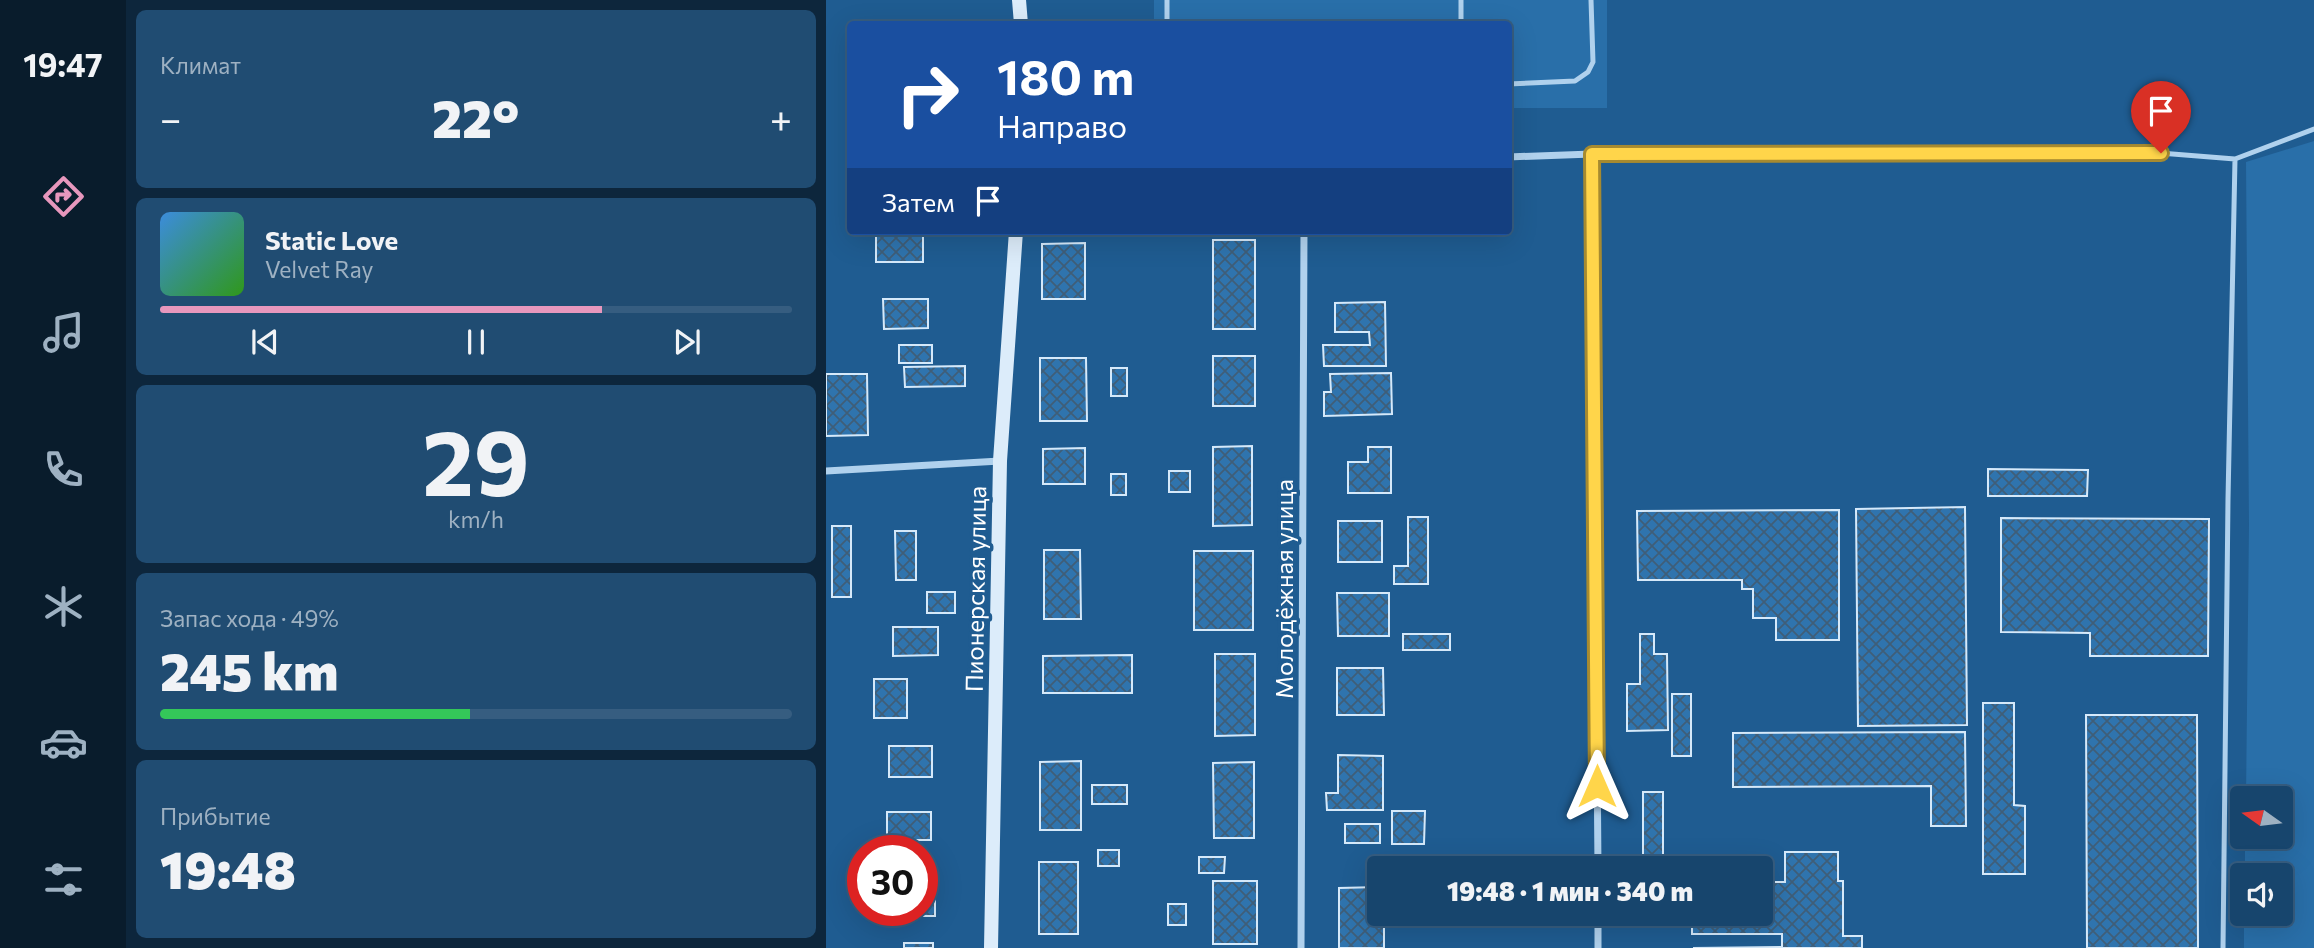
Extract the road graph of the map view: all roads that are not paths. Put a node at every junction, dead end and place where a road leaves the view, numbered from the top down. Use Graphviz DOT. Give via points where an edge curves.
graph roads {
  1 [pos="1019,0"];
  2 [pos="1167,0"];
  3 [pos="1461,0"];
  4 [pos="1591,0"];
  5 [pos="1021,21"];
  6 [pos="1167,21"];
  7 [pos="1461,21"];
  8 [pos="1512,83"];
  9 [pos="2314,129"];
  10 [pos="1592,154"];
  11 [pos="1512,157"];
  12 [pos="2235,159"];
  13 [pos="1016,235"];
  14 [pos="1304,235"];
  15 [pos="1000,461"];
  16 [pos="826,471"];
  17 [pos="1598,856"];
  18 [pos="1598,926"];
  19 [pos="991,948"];
  20 [pos="1301,948"];
  21 [pos="1598,948"];
  22 [pos="2223,948"];
  1 -- 5 [label="street"];
  2 -- 6 [label="lane"];
  3 -- 7 [label="lane"];
  4 -- 8 [label="lane" via="1592,62 1588,72 1575,81"];
  9 -- 12 [label="lane"];
  10 -- 11 [label="street"];
  10 -- 12 [label="lane" via="2161,153"];
  10 -- 17 [label="street"];
  12 -- 22 [label="lane"];
  13 -- 15 [label="street, Пионерская улица"];
  14 -- 20 [label="street, Молодёжная улица"];
  15 -- 16 [label="street"];
  15 -- 19 [label="street, Пионерская улица"];
  18 -- 21 [label="street"];
}
